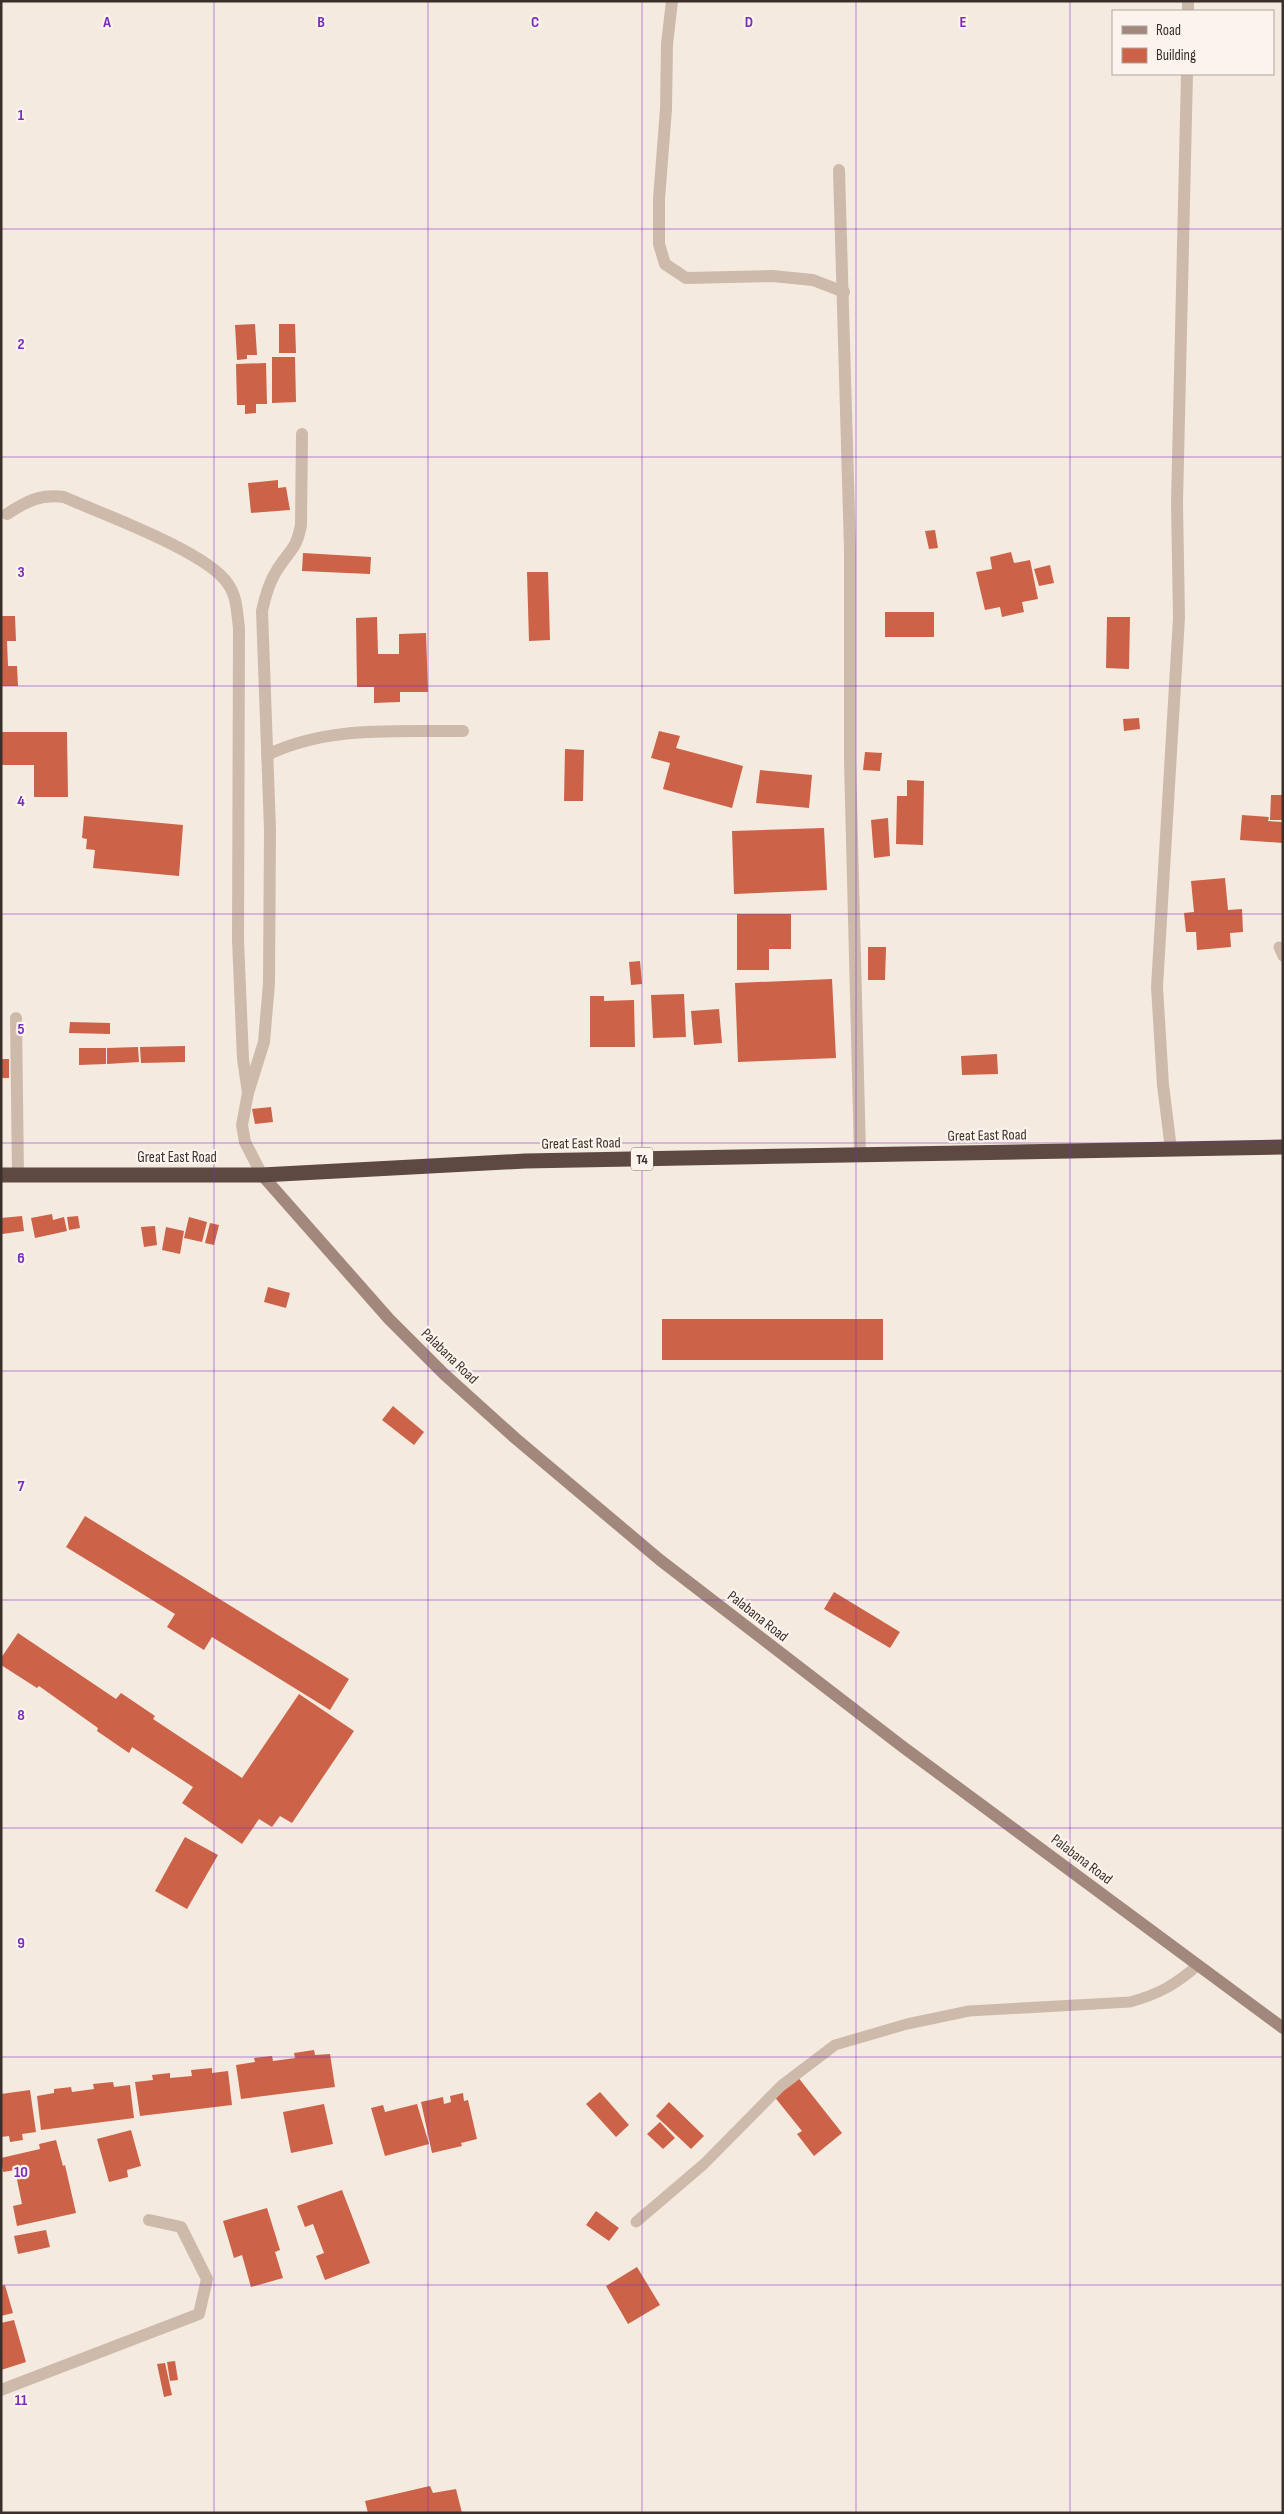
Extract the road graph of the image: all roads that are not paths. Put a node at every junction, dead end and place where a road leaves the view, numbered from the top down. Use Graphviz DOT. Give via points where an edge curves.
graph roads {
  1 [pos="672,1"];
  2 [pos="1187,75"];
  3 [pos="839,170"];
  4 [pos="844,292"];
  5 [pos="302,434"];
  6 [pos="7,514"];
  7 [pos="463,731"];
  8 [pos="267,755"];
  9 [pos="16,1018"];
  10 [pos="248,1093"];
  11 [pos="1283,1147"];
  12 [pos="1171,1149"];
  13 [pos="860,1154"];
  14 [pos="18,1174"];
  15 [pos="1,1175"];
  16 [pos="262,1175"];
  17 [pos="1198,1965"];
  18 [pos="1283,2028"];
  19 [pos="149,2220"];
  20 [pos="636,2222"];
  21 [pos="1,2390"];
  1 -- 4 [label="street" via="659,199 659,244 666,264 686,278 772,276 813,280"];
  2 -- 12 [label="street" via="1177,502 1178,618 1157,977 1163,1085"];
  3 -- 4 [label="street"];
  4 -- 13 [label="street" via="850,549 850,770"];
  5 -- 8 [label="street" via="298,537 294,550 277,570 262,611"];
  6 -- 10 [label="street" via="42,496 64,497 186,551 215,568 229,584 235,599 239,628 238,940 243,1059"];
  7 -- 8 [label="street" via="351,732 320,736"];
  8 -- 10 [label="street" via="269,983 264,1042"];
  9 -- 14 [label="street"];
  10 -- 16 [label="street" via="242,1125 245,1142"];
  11 -- 12 [label="highway, Great East Road / T4"];
  12 -- 13 [label="highway, Great East Road / T4"];
  13 -- 16 [label="highway, Great East Road / T4" via="525,1162"];
  14 -- 15 [label="highway, Great East Road / T4"];
  14 -- 16 [label="highway, Great East Road / T4"];
  16 -- 17 [label="street, Palabana Road" via="389,1319 444,1374 576,1490 758,1636"];
  17 -- 18 [label="street, Palabana Road"];
  17 -- 20 [label="lane" via="1177,1983 1155,1995 1130,2002 969,2011 907,2024 835,2045 781,2086 704,2164"];
  19 -- 21 [label="street" via="181,2227 195,2252 207,2279 199,2314"];
}
